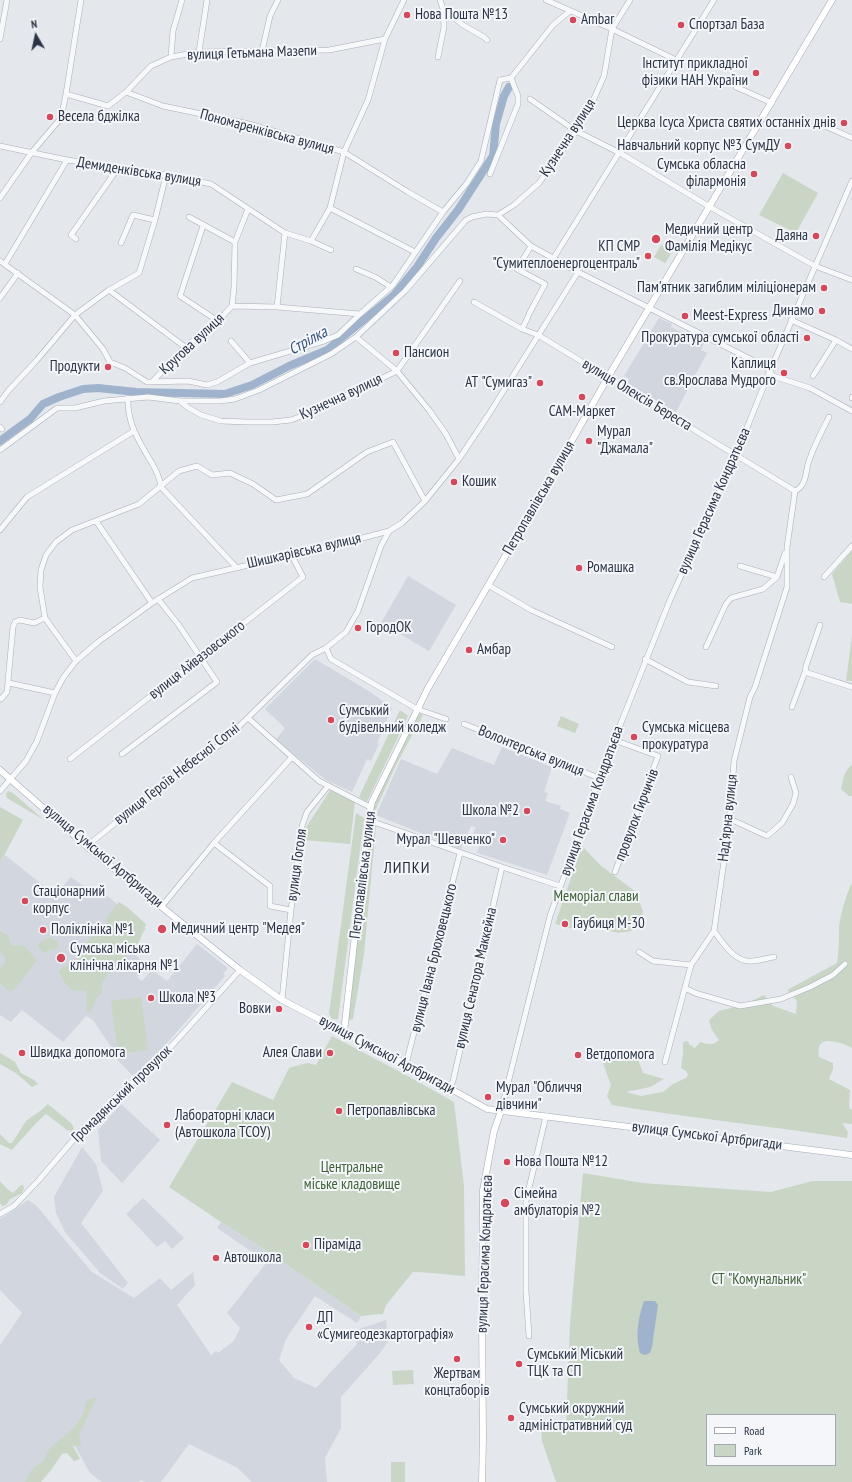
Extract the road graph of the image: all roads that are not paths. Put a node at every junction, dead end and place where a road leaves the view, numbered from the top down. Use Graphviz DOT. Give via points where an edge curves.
graph roads {
  1 [pos="7,0"];
  2 [pos="81,0"];
  3 [pos="182,0"];
  4 [pos="207,0"];
  5 [pos="278,0"];
  6 [pos="404,0"];
  7 [pos="440,0"];
  8 [pos="546,0"];
  9 [pos="630,0"];
  10 [pos="714,0"];
  11 [pos="832,0"];
  12 [pos="443,9"];
  13 [pos="570,11"];
  14 [pos="612,29"];
  15 [pos="0,39"];
  16 [pos="385,39"];
  17 [pos="486,40"];
  18 [pos="262,51"];
  19 [pos="199,52"];
  20 [pos="171,57"];
  21 [pos="438,57"];
  22 [pos="676,60"];
  23 [pos="511,78"];
  24 [pos="736,87"];
  25 [pos="126,92"];
  26 [pos="66,94"];
  27 [pos="530,99"];
  28 [pos="772,103"];
  29 [pos="825,126"];
  30 [pos="576,130"];
  31 [pos="852,138"];
  32 [pos="0,146"];
  33 [pos="32,152"];
  34 [pos="344,152"];
  35 [pos="620,152"];
  36 [pos="68,160"];
  37 [pos="118,168"];
  38 [pos="166,174"];
  39 [pos="490,174"];
  40 [pos="852,181"];
  41 [pos="0,198"];
  42 [pos="710,207"];
  43 [pos="330,208"];
  44 [pos="248,209"];
  45 [pos="443,212"];
  46 [pos="498,215"];
  47 [pos="189,217"];
  48 [pos="155,220"];
  49 [pos="203,226"];
  50 [pos="285,233"];
  51 [pos="76,239"];
  52 [pos="311,241"];
  53 [pos="235,242"];
  54 [pos="121,243"];
  55 [pos="531,246"];
  56 [pos="331,250"];
  57 [pos="415,252"];
  58 [pos="553,259"];
  59 [pos="2,262"];
  60 [pos="814,266"];
  61 [pos="356,269"];
  62 [pos="18,272"];
  63 [pos="578,272"];
  64 [pos="852,280"];
  65 [pos="460,281"];
  66 [pos="391,287"];
  67 [pos="109,290"];
  68 [pos="0,298"];
  69 [pos="474,302"];
  70 [pos="232,306"];
  71 [pos="277,307"];
  72 [pos="650,308"];
  73 [pos="360,314"];
  74 [pos="75,315"];
  75 [pos="791,320"];
  76 [pos="218,321"];
  77 [pos="522,329"];
  78 [pos="538,335"];
  79 [pos="356,337"];
  80 [pos="836,340"];
  81 [pos="231,341"];
  82 [pos="185,346"];
  83 [pos="852,349"];
  84 [pos="250,363"];
  85 [pos="397,371"];
  86 [pos="769,373"];
  87 [pos="813,376"];
  88 [pos="608,377"];
  89 [pos="153,381"];
  90 [pos="128,398"];
  91 [pos="180,401"];
  92 [pos="0,402"];
  93 [pos="852,411"];
  94 [pos="829,417"];
  95 [pos="134,431"];
  96 [pos="0,450"];
  97 [pos="736,455"];
  98 [pos="459,459"];
  99 [pos="161,487"];
  100 [pos="795,491"];
  101 [pos="425,501"];
  102 [pos="96,521"];
  103 [pos="0,530"];
  104 [pos="390,531"];
  105 [pos="372,535"];
  106 [pos="382,546"];
  107 [pos="852,546"];
  108 [pos="787,547"];
  109 [pos="291,554"];
  110 [pos="740,566"];
  111 [pos="236,567"];
  112 [pos="777,577"];
  113 [pos="824,577"];
  114 [pos="488,585"];
  115 [pos="158,599"];
  116 [pos="152,603"];
  117 [pos="45,618"];
  118 [pos="820,625"];
  119 [pos="612,647"];
  120 [pos="706,647"];
  121 [pos="326,648"];
  122 [pos="201,657"];
  123 [pos="646,659"];
  124 [pos="76,661"];
  125 [pos="805,672"];
  126 [pos="9,683"];
  127 [pos="716,686"];
  128 [pos="852,687"];
  129 [pos="55,693"];
  130 [pos="1,699"];
  131 [pos="792,707"];
  132 [pos="418,709"];
  133 [pos="248,718"];
  134 [pos="446,719"];
  135 [pos="464,724"];
  136 [pos="614,740"];
  137 [pos="122,754"];
  138 [pos="292,757"];
  139 [pos="70,759"];
  140 [pos="0,770"];
  141 [pos="791,777"];
  142 [pos="599,778"];
  143 [pos="11,779"];
  144 [pos="328,786"];
  145 [pos="0,791"];
  146 [pos="370,807"];
  147 [pos="730,819"];
  148 [pos="368,820"];
  149 [pos="214,843"];
  150 [pos="87,846"];
  151 [pos="460,853"];
  152 [pos="502,867"];
  153 [pos="615,872"];
  154 [pos="560,886"];
  155 [pos="162,906"];
  156 [pos="291,910"];
  157 [pos="714,931"];
  158 [pos="639,952"];
  159 [pos="774,957"];
  160 [pos="845,964"];
  161 [pos="691,965"];
  162 [pos="240,970"];
  163 [pos="685,988"];
  164 [pos="282,1000"];
  165 [pos="344,1032"];
  166 [pos="665,1062"];
  167 [pos="406,1064"];
  168 [pos="450,1087"];
  169 [pos="501,1112"];
  170 [pos="546,1116"];
  171 [pos="852,1155"];
  172 [pos="0,1214"];
  173 [pos="529,1336"];
  174 [pos="482,1482"];
  1 -- 15 [label="street"];
  2 -- 26 [label="street"];
  3 -- 20 [label="street" via="173,31"];
  4 -- 19 [label="street"];
  5 -- 18 [label="street" via="270,16"];
  6 -- 16 [label="street"];
  7 -- 12 [label="street"];
  8 -- 13 [label="street"];
  9 -- 14 [label="street, Кузнечна вулиця"];
  10 -- 22 [label="street"];
  11 -- 28 [label="main road, Петропавлівська вулиця"];
  12 -- 17 [label="street"];
  12 -- 21 [label="street" via="444,27"];
  13 -- 14 [label="street"];
  13 -- 23 [label="street" via="553,25"];
  14 -- 22 [label="street"];
  14 -- 30 [label="street, Кузнечна вулиця" via="604,76"];
  16 -- 18 [label="street, вулиця Гетьмана Мазепи" via="329,50"];
  16 -- 34 [label="street" via="368,100"];
  18 -- 19 [label="street, вулиця Гетьмана Мазепи"];
  19 -- 20 [label="street, вулиця Гетьмана Мазепи"];
  20 -- 25 [label="street, вулиця Гетьмана Мазепи" via="151,66"];
  22 -- 35 [label="street"];
  23 -- 39 [label="street" via="518,96 518,104"];
  23 -- 45 [label="street, Кругова вулиця" via="500,80 481,160 467,183"];
  24 -- 28 [label="street"];
  25 -- 26 [label="street, вулиця Гетьмана Мазепи" via="108,106"];
  25 -- 34 [label="street, Пономаренківська вулиця" via="163,106 249,124"];
  26 -- 33 [label="street" via="61,118"];
  27 -- 30 [label="street"];
  28 -- 42 [label="main road, Петропавлівська вулиця"];
  29 -- 31 [label="street"];
  30 -- 35 [label="street"];
  30 -- 46 [label="street, Кузнечна вулиця" via="539,183"];
  32 -- 33 [label="street, Демиденківська вулиця"];
  33 -- 36 [label="street, Демиденківська вулиця"];
  33 -- 41 [label="street"];
  34 -- 43 [label="street"];
  34 -- 45 [label="street, Пономаренківська вулиця"];
  35 -- 42 [label="street"];
  35 -- 58 [label="street"];
  36 -- 37 [label="street, Демиденківська вулиця"];
  36 -- 59 [label="street"];
  37 -- 38 [label="street, Демиденківська вулиця"];
  37 -- 51 [label="street" via="71,235"];
  38 -- 44 [label="street, Демиденківська вулиця" via="211,184"];
  38 -- 48 [label="street"];
  40 -- 60 [label="street, вулиця Герасима Кондратьєва"];
  42 -- 60 [label="street"];
  42 -- 72 [label="main road, Петропавлівська вулиця"];
  43 -- 52 [label="street"];
  43 -- 57 [label="street"];
  44 -- 50 [label="street, Демиденківська вулиця"];
  44 -- 53 [label="street"];
  45 -- 57 [label="street, Кругова вулиця"];
  46 -- 55 [label="street"];
  46 -- 79 [label="street" via="486,214 466,220 406,291"];
  47 -- 49 [label="street"];
  48 -- 54 [label="street" via="134,215"];
  48 -- 67 [label="street" via="139,273"];
  49 -- 53 [label="street"];
  49 -- 76 [label="street" via="180,296"];
  50 -- 52 [label="street, Демиденківська вулиця"];
  50 -- 71 [label="street"];
  52 -- 56 [label="street, Демиденківська вулиця"];
  53 -- 70 [label="street"];
  55 -- 58 [label="street"];
  55 -- 77 [label="street" via="517,269 545,284"];
  57 -- 66 [label="street, Кругова вулиця"];
  58 -- 63 [label="street"];
  59 -- 62 [label="street"];
  60 -- 64 [label="street"];
  60 -- 75 [label="street, вулиця Герасима Кондратьєва"];
  61 -- 66 [label="street"];
  62 -- 68 [label="street"];
  62 -- 74 [label="street"];
  63 -- 72 [label="street"];
  63 -- 78 [label="street, Шишкарівська вулиця"];
  65 -- 85 [label="street, Кузнечна вулиця"];
  66 -- 73 [label="street, Кругова вулиця"];
  67 -- 74 [label="street"];
  67 -- 82 [label="street"];
  69 -- 77 [label="street"];
  70 -- 71 [label="street, Кругова вулиця"];
  70 -- 76 [label="street, Кругова вулиця"];
  71 -- 73 [label="street, Кругова вулиця"];
  72 -- 86 [label="street" via="766,367"];
  72 -- 88 [label="main road, Петропавлівська вулиця"];
  73 -- 84 [label="street, Кругова вулиця" via="338,335"];
  74 -- 89 [label="street" via="103,349 110,362 147,382"];
  74 -- 92 [label="street"];
  75 -- 80 [label="street"];
  75 -- 86 [label="street, вулиця Герасима Кондратьєва"];
  76 -- 82 [label="street, Кругова вулиця"];
  77 -- 78 [label="street"];
  78 -- 88 [label="street, вулиця Олексія Береста"];
  78 -- 98 [label="street, Шишкарівська вулиця"];
  79 -- 85 [label="street"];
  79 -- 91 [label="street" via="331,354 259,390 235,399"];
  80 -- 83 [label="street"];
  80 -- 87 [label="street"];
  81 -- 84 [label="street"];
  82 -- 89 [label="street, Кругова вулиця"];
  84 -- 89 [label="street, Кругова вулиця" via="207,385 188,381"];
  85 -- 91 [label="street, Кузнечна вулиця" via="291,420 221,421 201,415"];
  85 -- 98 [label="street" via="446,434"];
  86 -- 93 [label="street" via="810,388"];
  86 -- 97 [label="street, вулиця Герасима Кондратьєва"];
  88 -- 97 [label="street, вулиця Олексія Береста"];
  88 -- 114 [label="main road, Петропавлівська вулиця"];
  90 -- 91 [label="street" via="148,396"];
  90 -- 95 [label="street" via="127,411"];
  90 -- 96 [label="street" via="75,408 57,408"];
  94 -- 100 [label="street" via="809,460 807,475 800,489"];
  95 -- 99 [label="street" via="153,465"];
  95 -- 103 [label="street" via="27,497"];
  97 -- 100 [label="street, вулиця Олексія Береста"];
  97 -- 123 [label="street, вулиця Герасима Кондратьєва"];
  98 -- 101 [label="street, Шишкарівська вулиця"];
  99 -- 101 [label="street" via="179,471 197,466 212,475 230,473 253,484 276,500 307,494 367,452 393,442"];
  99 -- 102 [label="street" via="139,504"];
  99 -- 111 [label="street"];
  100 -- 108 [label="street, Надʼярна вулиця"];
  101 -- 104 [label="street, Шишкарівська вулиця"];
  102 -- 116 [label="street"];
  102 -- 117 [label="street" via="72,530 56,542 46,555 40,587"];
  104 -- 105 [label="street, Шишкарівська вулиця"];
  104 -- 106 [label="street, вулиця Героїв Небесної Сотні"];
  105 -- 106 [label="street" via="378,538"];
  105 -- 109 [label="street, Шишкарівська вулиця"];
  106 -- 121 [label="street, вулиця Героїв Небесної Сотні" via="358,611 346,632"];
  107 -- 113 [label="street"];
  108 -- 112 [label="street, Надʼярна вулиця"];
  108 -- 147 [label="street, Надʼярна вулиця" via="787,587 750,697 734,761"];
  109 -- 111 [label="street, Шишкарівська вулиця"];
  109 -- 122 [label="street, вулиця Айвазовського" via="303,577"];
  110 -- 112 [label="street"];
  111 -- 115 [label="street, Шишкарівська вулиця" via="192,578"];
  112 -- 120 [label="street, Надʼярна вулиця" via="763,590 731,598"];
  114 -- 119 [label="street" via="531,610"];
  114 -- 132 [label="main road, Петропавлівська вулиця"];
  115 -- 116 [label="street, Шишкарівська вулиця"];
  115 -- 122 [label="street"];
  116 -- 124 [label="street, Шишкарівська вулиця"];
  117 -- 124 [label="street"];
  117 -- 126 [label="street" via="34,624 20,620 14,622"];
  118 -- 125 [label="street"];
  121 -- 132 [label="street" via="331,659"];
  121 -- 133 [label="street, вулиця Героїв Небесної Сотні" via="312,655"];
  122 -- 137 [label="street" via="217,682"];
  122 -- 139 [label="street, вулиця Айвазовського"];
  123 -- 127 [label="street" via="688,682"];
  123 -- 136 [label="street, вулиця Герасима Кондратьєва"];
  124 -- 129 [label="street, Шишкарівська вулиця"];
  125 -- 128 [label="street"];
  125 -- 131 [label="street"];
  126 -- 129 [label="street"];
  126 -- 130 [label="street" via="7,692"];
  129 -- 143 [label="street, Шишкарівська вулиця" via="26,761"];
  132 -- 134 [label="street"];
  132 -- 146 [label="main road, Петропавлівська вулиця"];
  133 -- 138 [label="street"];
  133 -- 150 [label="street, вулиця Героїв Небесної Сотні" via="222,743 136,806"];
  135 -- 142 [label="street, Волонтерська вулиця"];
  136 -- 142 [label="street, вулиця Герасима Кондратьєва"];
  136 -- 153 [label="street, провулок Гирчичів" via="658,756"];
  138 -- 144 [label="street"];
  138 -- 149 [label="street"];
  140 -- 143 [label="main road, вулиця Сумської Артбригади"];
  141 -- 147 [label="street" via="796,793 793,804 782,823 767,836"];
  142 -- 154 [label="street, вулиця Герасима Кондратьєва"];
  143 -- 145 [label="street, Шишкарівська вулиця"];
  143 -- 150 [label="main road, вулиця Сумської Артбригади"];
  144 -- 146 [label="street"];
  144 -- 156 [label="street, вулиця Гоголя" via="306,812"];
  146 -- 148 [label="main road, Петропавлівська вулиця"];
  147 -- 157 [label="street, Надʼярна вулиця"];
  148 -- 151 [label="street"];
  148 -- 165 [label="main road, Петропавлівська вулиця"];
  149 -- 155 [label="street"];
  149 -- 156 [label="street" via="270,886 270,906"];
  150 -- 155 [label="main road, вулиця Сумської Артбригади"];
  151 -- 152 [label="street"];
  151 -- 167 [label="street, вулиця Івана Брюховецького"];
  152 -- 154 [label="street"];
  152 -- 168 [label="street, вулиця Сенатора Маккейна"];
  154 -- 169 [label="street, вулиця Герасима Кондратьєва"];
  155 -- 162 [label="main road, вулиця Сумської Артбригади"];
  156 -- 164 [label="street, вулиця Гоголя"];
  157 -- 159 [label="street" via="733,954 742,959 751,962"];
  157 -- 161 [label="street, Надʼярна вулиця"];
  158 -- 161 [label="street" via="653,961"];
  160 -- 163 [label="street" via="810,988 781,999 747,1005 740,1006"];
  161 -- 163 [label="street, Надʼярна вулиця"];
  162 -- 164 [label="main road, вулиця Сумської Артбригади"];
  162 -- 172 [label="street, Громадянський провулок" via="158,1061 116,1096 14,1206"];
  163 -- 166 [label="street, Надʼярна вулиця"];
  164 -- 165 [label="main road, вулиця Сумської Артбригади"];
  165 -- 167 [label="main road, вулиця Сумської Артбригади"];
  167 -- 168 [label="main road, вулиця Сумської Артбригади"];
  168 -- 169 [label="main road, вулиця Сумської Артбригади" via="487,1109"];
  169 -- 170 [label="main road, вулиця Сумської Артбригади"];
  169 -- 174 [label="main road, вулиця Герасима Кондратьєва" via="494,1131 483,1190"];
  170 -- 171 [label="main road, вулиця Сумської Артбригади"];
  170 -- 173 [label="street" via="526,1200"];
}
